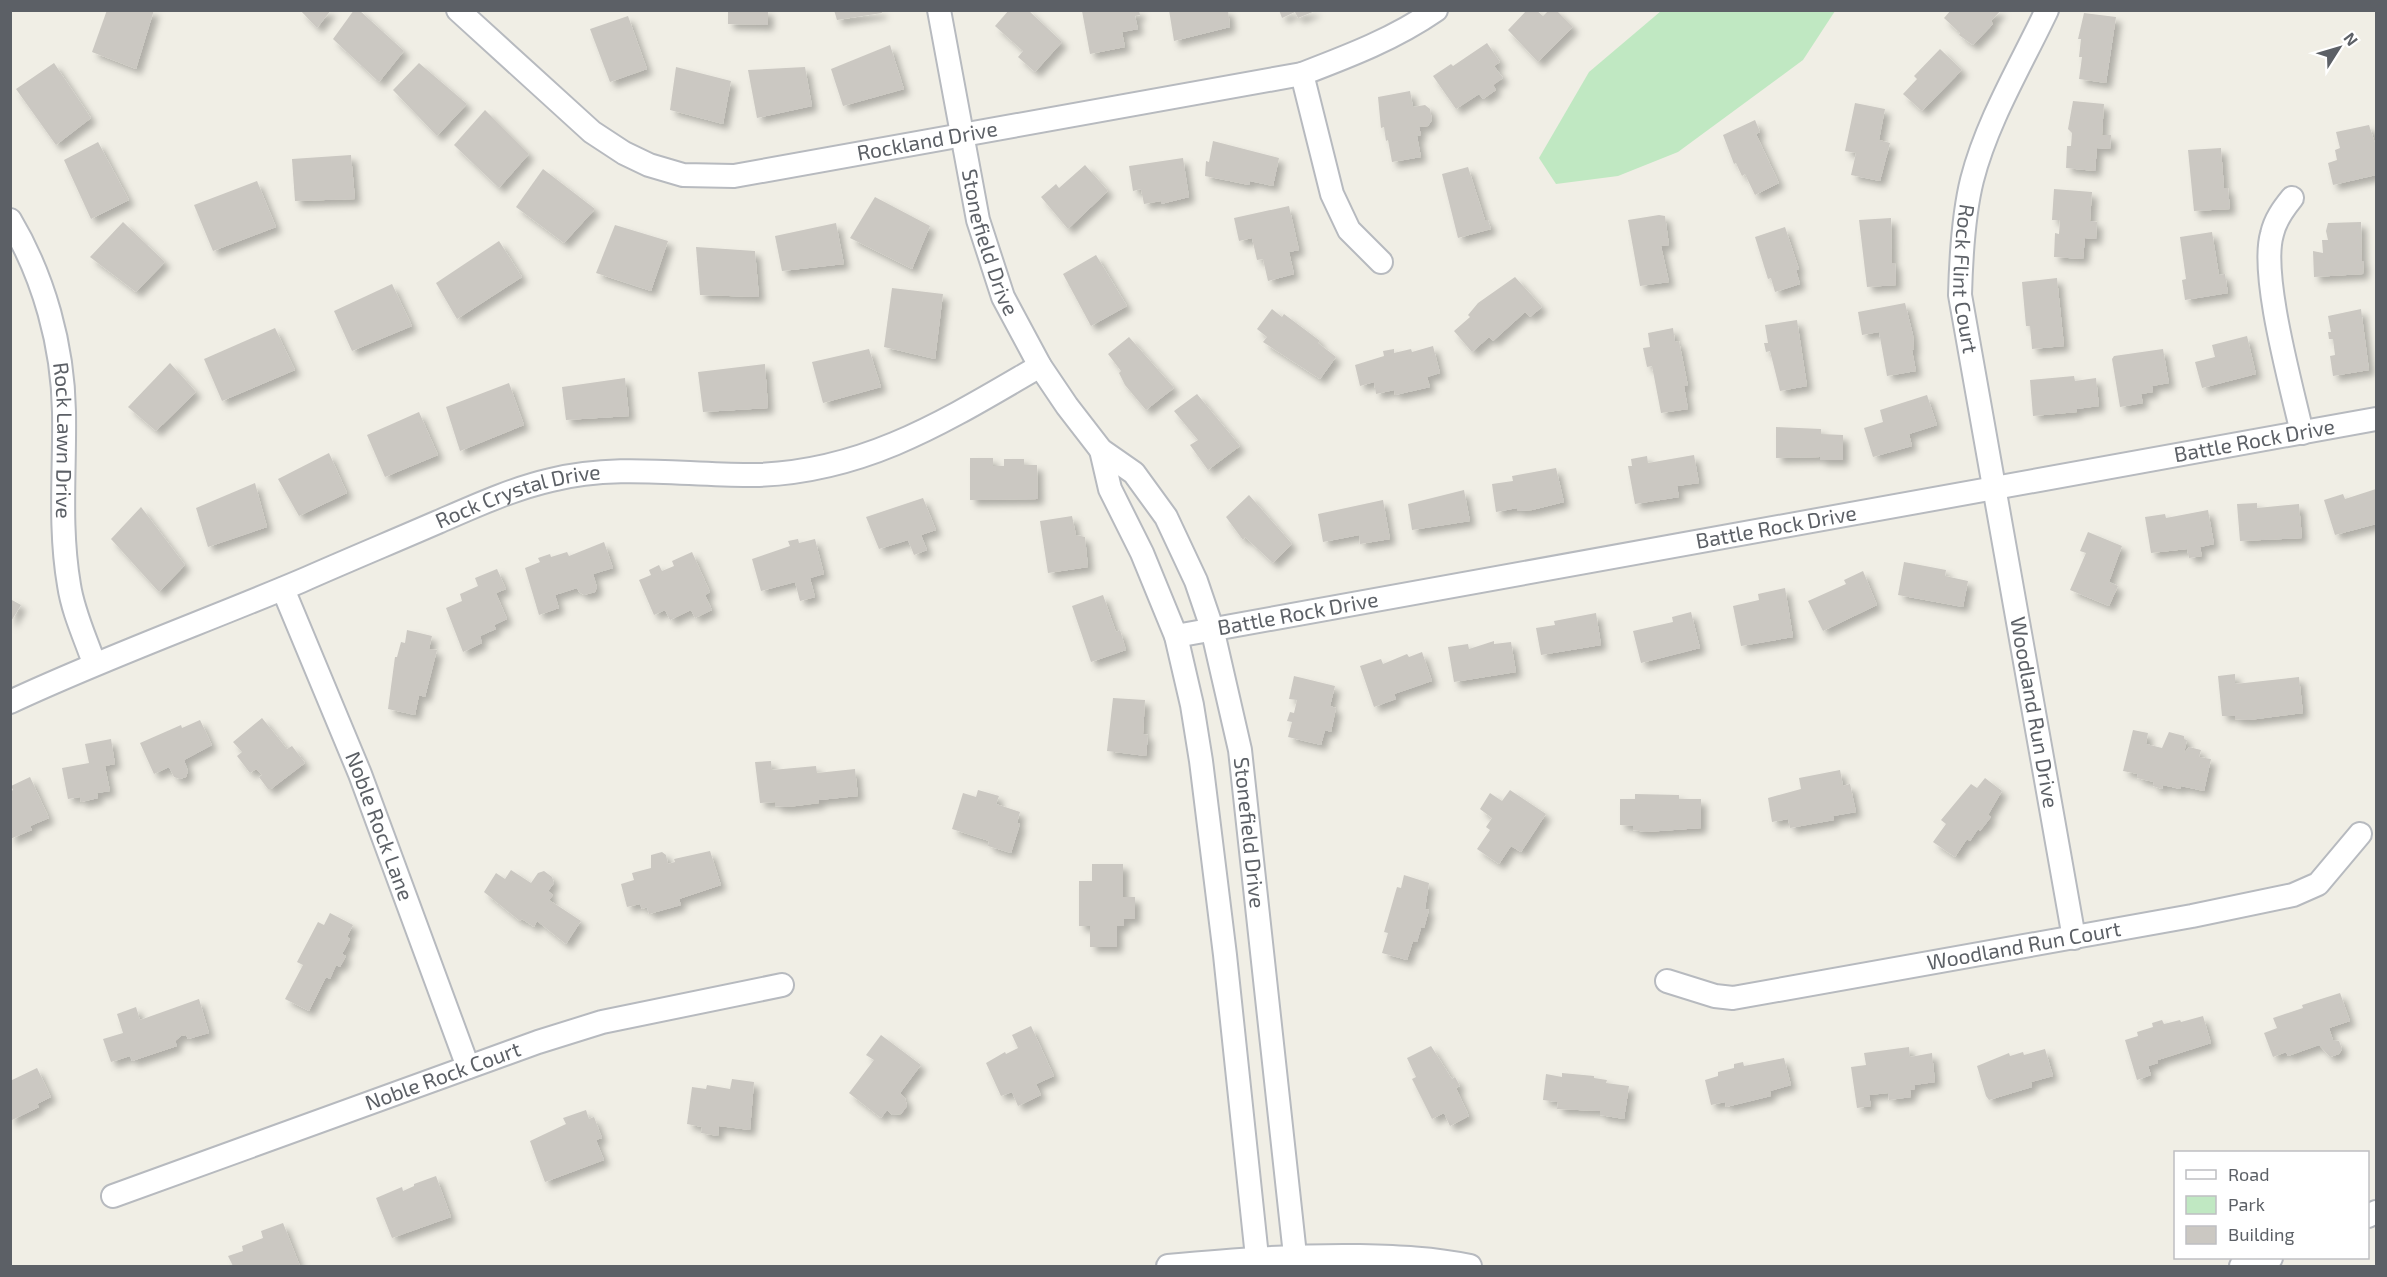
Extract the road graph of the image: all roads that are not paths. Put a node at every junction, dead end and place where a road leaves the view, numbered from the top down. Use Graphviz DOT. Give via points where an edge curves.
graph roads {
  1 [pos="458,10"];
  2 [pos="939,10"];
  3 [pos="1436,10"];
  4 [pos="2047,10"];
  5 [pos="1302,74"];
  6 [pos="963,136"];
  7 [pos="2292,198"];
  8 [pos="10,220"];
  9 [pos="1381,262"];
  10 [pos="1040,366"];
  11 [pos="2376,419"];
  12 [pos="2302,433"];
  13 [pos="1101,450"];
  14 [pos="1995,489"];
  15 [pos="283,589"];
  16 [pos="1212,628"];
  17 [pos="1176,636"];
  18 [pos="94,663"];
  19 [pos="10,702"];
  20 [pos="2360,834"];
  21 [pos="2074,938"];
  22 [pos="1666,981"];
  23 [pos="782,986"];
  24 [pos="468,1066"];
  25 [pos="113,1196"];
  26 [pos="1295,1255"];
  27 [pos="1257,1257"];
  28 [pos="2264,1259"];
  29 [pos="1358,1261"];
  30 [pos="1168,1266"];
  31 [pos="1470,1266"];
  32 [pos="2241,1266"];
  1 -- 6 [label="street, Rockland Drive" via="592,132 624,153 664,170 734,176"];
  2 -- 6 [label="street, Stonefield Drive"];
  3 -- 5 [label="street, Rockland Drive" via="1368,49"];
  4 -- 14 [label="street, Rock Flint Court" via="1988,135 1975,172 1961,269 1962,314"];
  5 -- 6 [label="street, Rockland Drive"];
  5 -- 9 [label="street" via="1332,194 1345,224"];
  6 -- 10 [label="street, Stonefield Drive" via="978,220 992,268 1016,326"];
  7 -- 12 [label="street" via="2280,214 2269,254"];
  8 -- 18 [label="street, Rock Lawn Drive" via="42,288 58,348 64,411 65,554 75,611"];
  10 -- 13 [label="street, Stonefield Drive"];
  10 -- 15 [label="street, Rock Crystal Drive" via="926,432 843,462 755,474 635,469 553,479 519,488"];
  11 -- 12 [label="street, Battle Rock Drive"];
  12 -- 14 [label="street, Battle Rock Drive"];
  13 -- 16 [label="street, Stonefield Drive" via="1134,473 1166,517 1196,581"];
  13 -- 17 [label="street, Stonefield Drive" via="1110,489"];
  14 -- 16 [label="street, Battle Rock Drive"];
  14 -- 21 [label="street, Woodland Run Drive"];
  15 -- 18 [label="street, Rock Crystal Drive"];
  15 -- 24 [label="street, Noble Rock Lane" via="360,774"];
  16 -- 17 [label="street, Battle Rock Drive"];
  16 -- 26 [label="street, Stonefield Drive" via="1240,750"];
  17 -- 27 [label="street, Stonefield Drive" via="1203,772"];
  18 -- 19 [label="street, Rock Crystal Drive"];
  20 -- 21 [label="street, Woodland Run Court" via="2318,884 2303,892"];
  21 -- 22 [label="street, Woodland Run Court" via="1732,998"];
  23 -- 24 [label="street, Noble Rock Court" via="602,1022"];
  24 -- 25 [label="street, Noble Rock Court"];
  26 -- 27 [label="street"];
  26 -- 29 [label="street"];
  27 -- 30 [label="street"];
  28 -- 32 [label="street"];
  29 -- 31 [label="street" via="1450,1261"];
}
